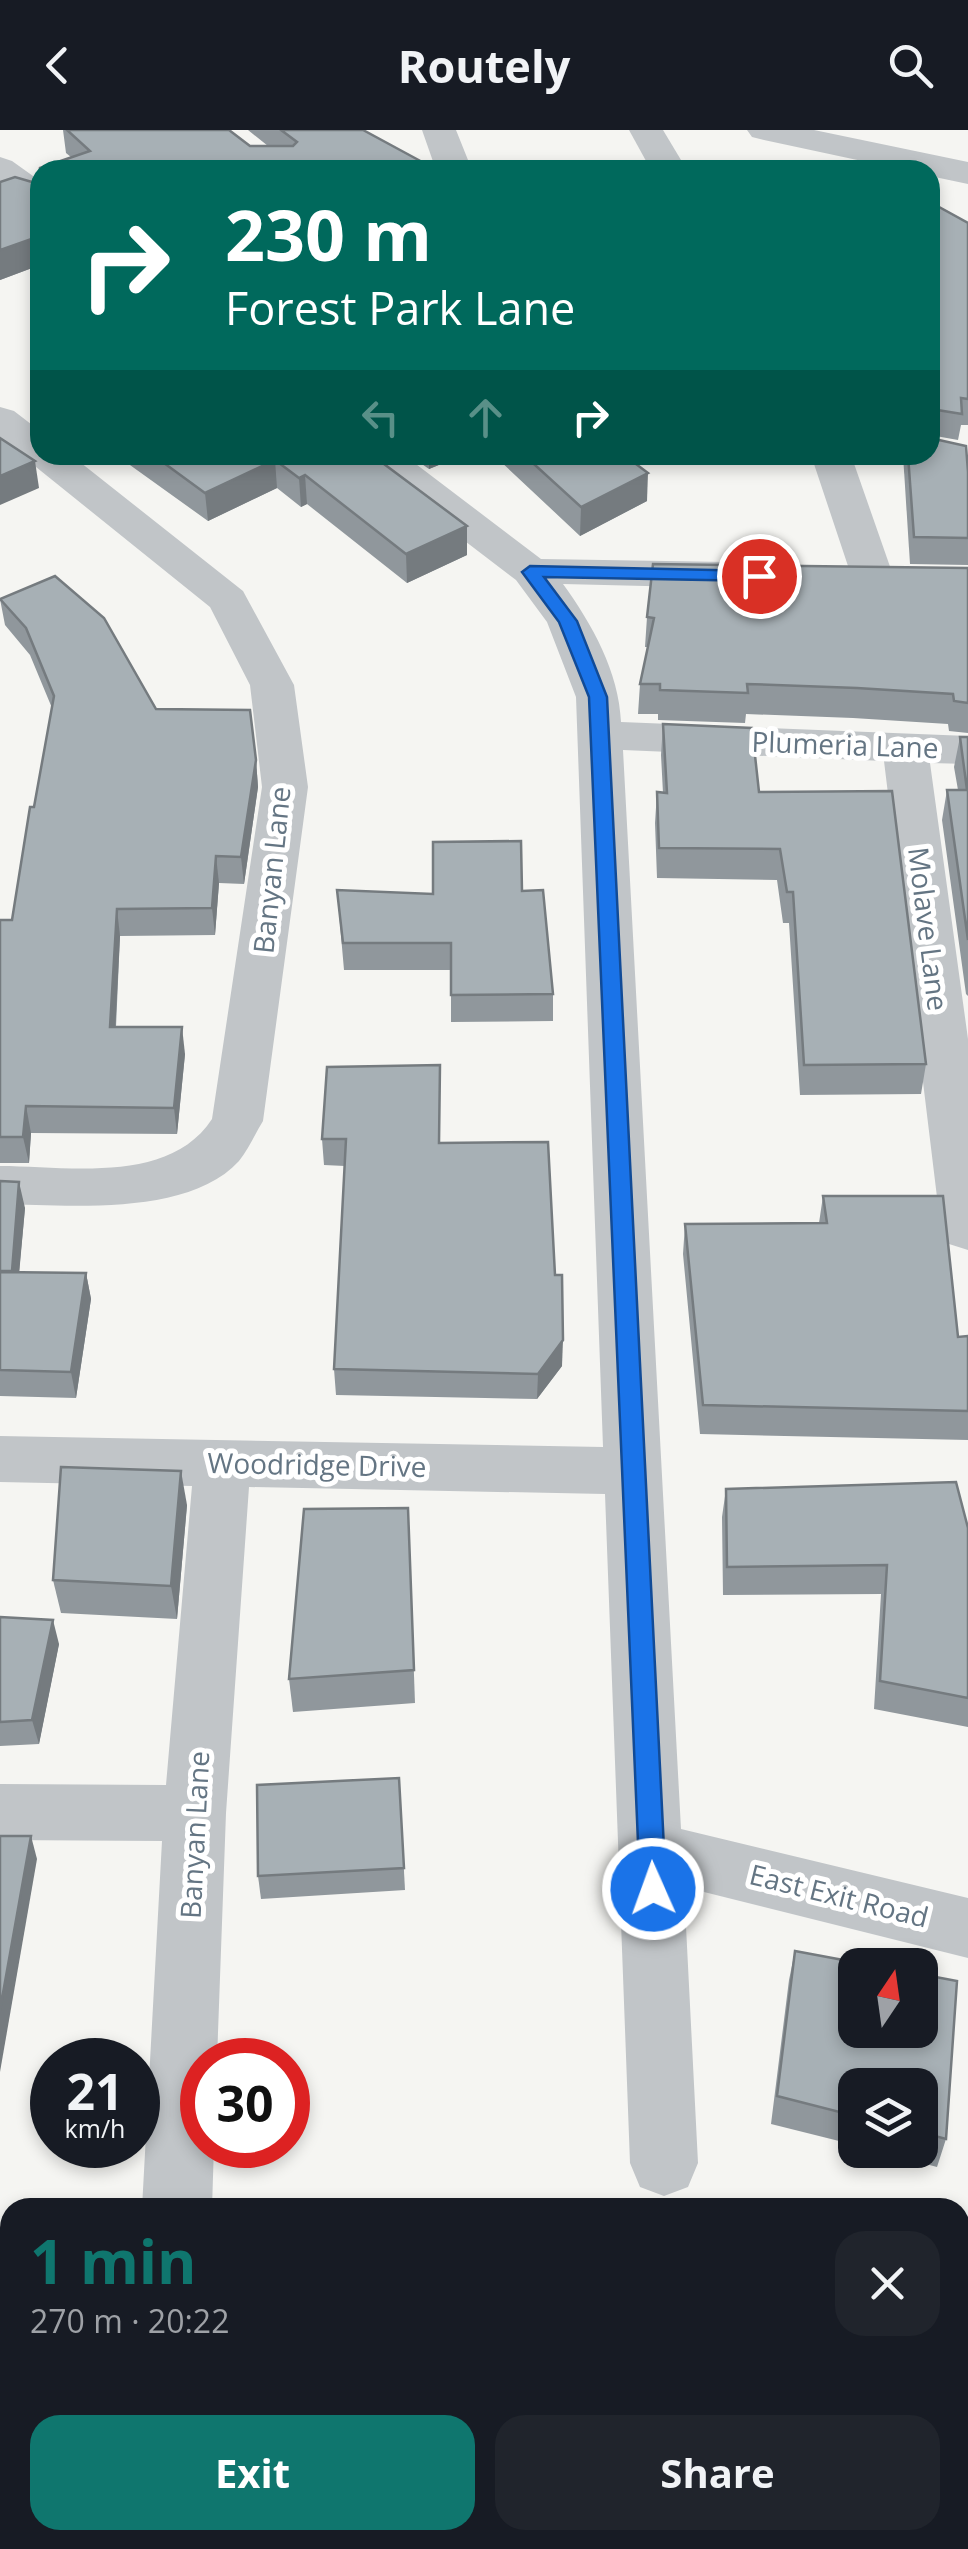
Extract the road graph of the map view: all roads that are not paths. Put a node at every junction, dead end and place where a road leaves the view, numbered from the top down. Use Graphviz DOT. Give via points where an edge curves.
graph roads {
  1 [pos="439,130"];
  2 [pos="646,130"];
  3 [pos="764,130"];
  4 [pos="450,160"];
  5 [pos="663,160"];
  6 [pos="906,160"];
  7 [pos="940,167"];
  8 [pos="0,168"];
  9 [pos="968,173"];
  10 [pos="30,190"];
  11 [pos="0,419"];
  12 [pos="30,443"];
  13 [pos="58,465"];
  14 [pos="391,465"];
  15 [pos="834,465"];
  16 [pos="530,572"];
  17 [pos="759,576"];
  18 [pos="873,578"];
  19 [pos="602,735"];
  20 [pos="905,748"];
  21 [pos="968,750"];
  22 [pos="956,1048"];
  23 [pos="0,1185"];
  24 [pos="968,1230"];
  25 [pos="0,1460"];
  26 [pos="222,1463"];
  27 [pos="634,1471"];
  28 [pos="0,1812"];
  29 [pos="195,1813"];
  30 [pos="652,1850"];
  31 [pos="968,1928"];
  32 [pos="664,2164"];
  33 [pos="177,2198"];
  1 -- 4 [label="street"];
  2 -- 5 [label="street"];
  3 -- 6 [label="street"];
  7 -- 9 [label="street"];
  8 -- 10 [label="street"];
  11 -- 12 [label="street, Banyan Lane"];
  13 -- 23 [label="street, Banyan Lane" via="228,600 272,685 285,787 231,1136 189,1171 154,1182"];
  14 -- 16 [label="street"];
  15 -- 18 [label="street"];
  16 -- 17 [label="street"];
  16 -- 19 [label="street" via="568,621 588,665"];
  19 -- 20 [label="street, Plumeria Lane"];
  19 -- 27 [label="street"];
  20 -- 21 [label="street, Plumeria Lane"];
  20 -- 22 [label="street, Molave Lane"];
  22 -- 24 [label="street, Molave Lane"];
  25 -- 26 [label="street, Woodridge Drive"];
  26 -- 27 [label="street, Woodridge Drive"];
  26 -- 29 [label="street, Banyan Lane"];
  27 -- 30 [label="street"];
  28 -- 29 [label="street"];
  29 -- 33 [label="street, Banyan Lane"];
  30 -- 31 [label="street, East Exit Road"];
  30 -- 32 [label="street"];
}
